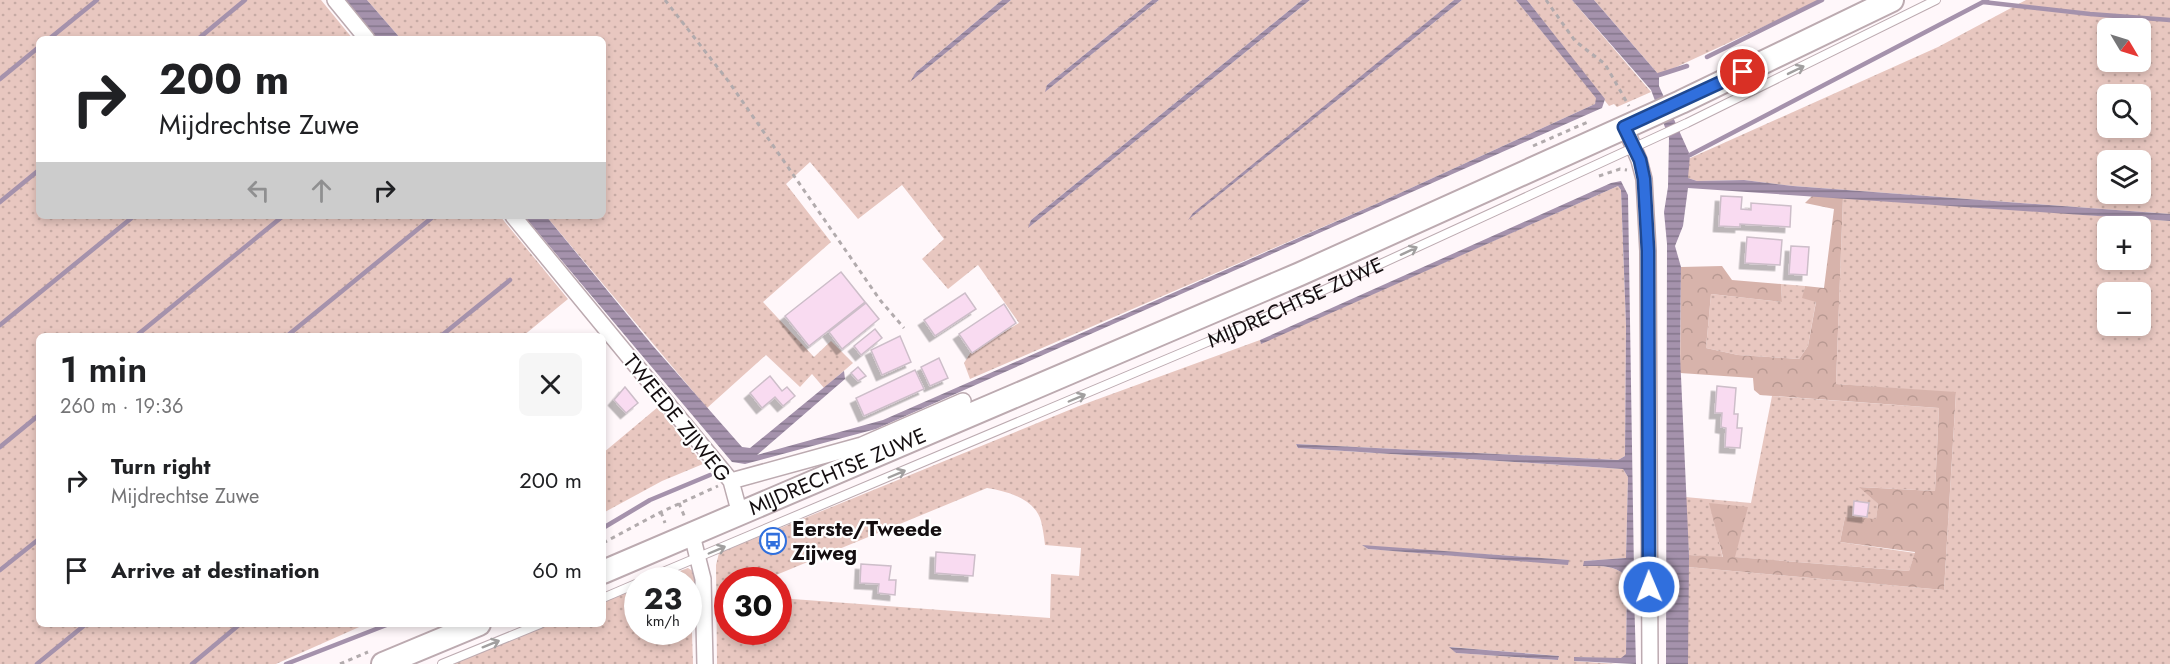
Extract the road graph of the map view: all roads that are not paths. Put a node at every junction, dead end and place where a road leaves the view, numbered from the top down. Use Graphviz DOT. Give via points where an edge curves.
graph roads {
  1 [pos="335,0"];
  2 [pos="1892,0"];
  3 [pos="1936,0"];
  4 [pos="365,36"];
  5 [pos="1684,112"];
  6 [pos="1629,127"];
  7 [pos="515,219"];
  8 [pos="963,401"];
  9 [pos="731,481"];
  10 [pos="740,514"];
  11 [pos="692,535"];
  12 [pos="699,557"];
  13 [pos="675,567"];
  14 [pos="606,571"];
  15 [pos="624,589"];
  16 [pos="606,597"];
  17 [pos="472,627"];
  18 [pos="533,627"];
  19 [pos="383,664"];
  20 [pos="442,664"];
  21 [pos="705,664"];
  22 [pos="1650,664"];
  1 -- 4 [label="street"];
  2 -- 5 [label="main road, MIJDRECHTSE ZUWE"];
  5 -- 3 [label="lane, MIJDRECHTSE ZUWE, one-way"];
  5 -- 6 [label="main road, MIJDRECHTSE ZUWE" via="1654,113"];
  5 -- 6 [label="lane, MIJDRECHTSE ZUWE" via="1657,136"];
  6 -- 10 [label="main road, MIJDRECHTSE ZUWE" via="1256,293"];
  12 -- 6 [label="lane, MIJDRECHTSE ZUWE, one-way" via="1250,324"];
  6 -- 22 [label="street" via="1644,179 1648,251"];
  7 -- 9 [label="street, TWEEDE ZIJWEG"];
  8 -- 9 [label="street, MIJDRECHTSE ZUWE" via="862,445"];
  9 -- 10 [label="street, TWEEDE ZIJWEG"];
  10 -- 11 [label="main road, MIJDRECHTSE ZUWE"];
  11 -- 12 [label="street"];
  11 -- 14 [label="main road, MIJDRECHTSE ZUWE"];
  12 -- 13 [label="lane, MIJDRECHTSE ZUWE"];
  12 -- 21 [label="street"];
  15 -- 16 [label="lane"];
  17 -- 19 [label="main road"];
  20 -- 18 [label="lane, one-way"];
}
